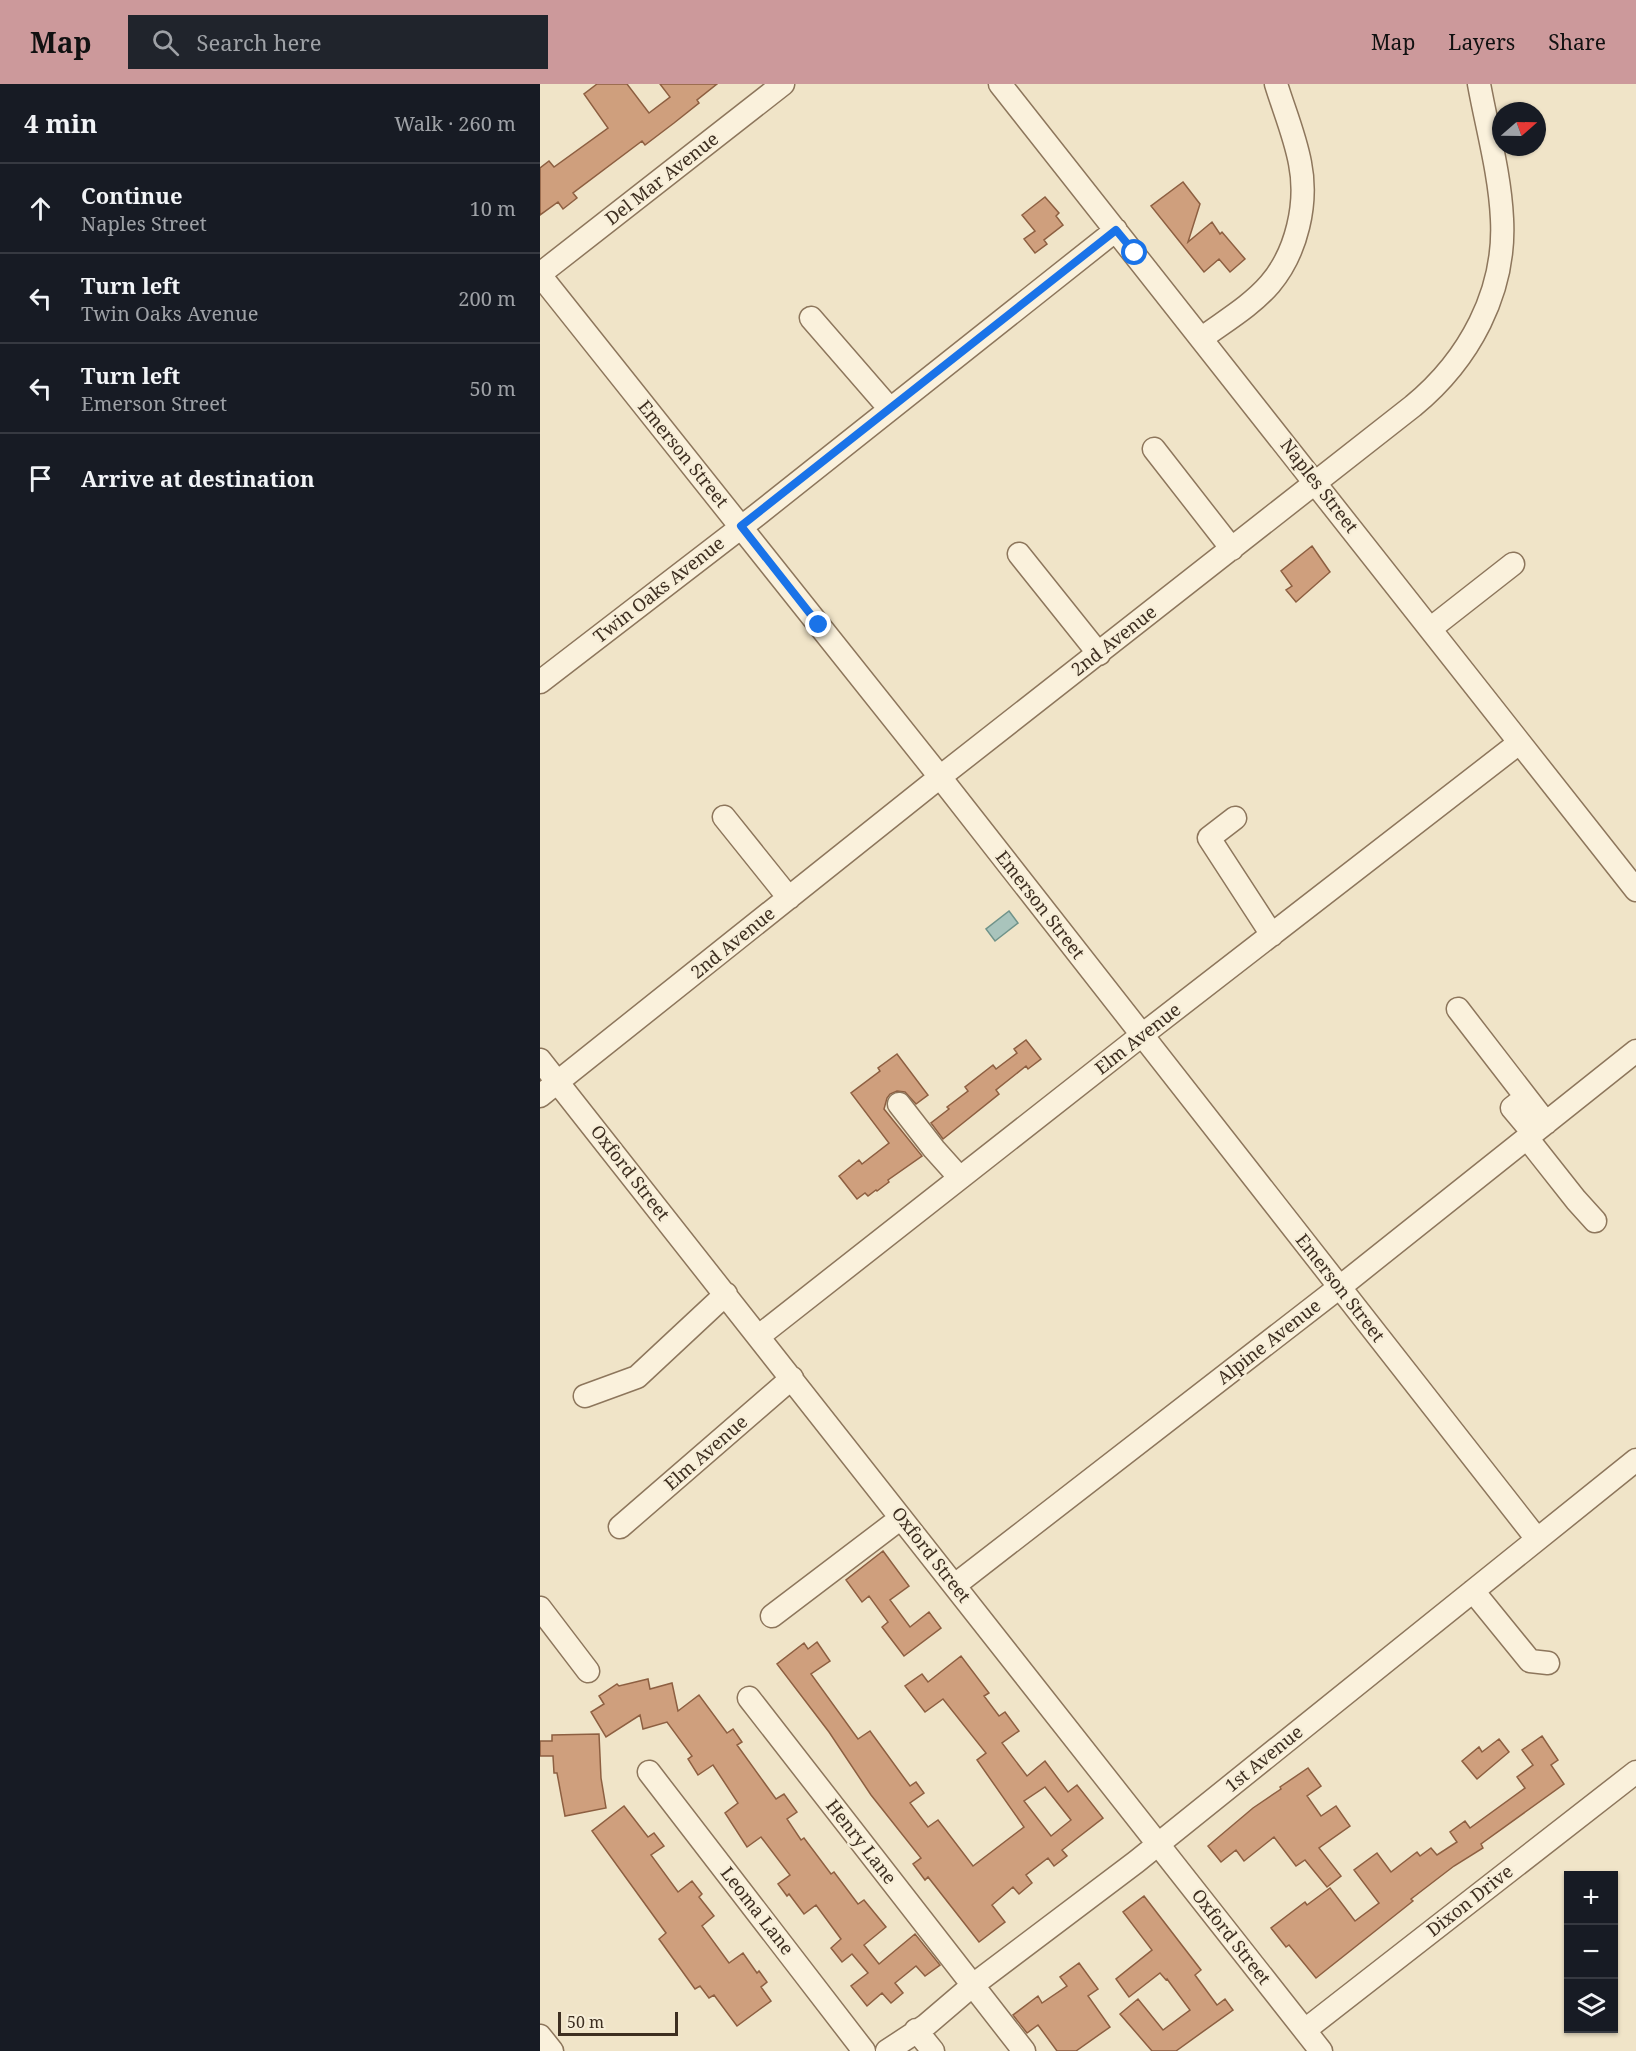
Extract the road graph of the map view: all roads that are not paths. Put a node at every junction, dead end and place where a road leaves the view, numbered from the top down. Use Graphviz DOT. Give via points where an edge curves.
graph roads {
  1 [pos="783,84"];
  2 [pos="1000,84"];
  3 [pos="1276,84"];
  4 [pos="1479,84"];
  5 [pos="1116,230"];
  6 [pos="540,274"];
  7 [pos="811,318"];
  8 [pos="1202,338"];
  9 [pos="890,409"];
  10 [pos="1154,449"];
  11 [pos="1316,483"];
  12 [pos="741,526"];
  13 [pos="1232,549"];
  14 [pos="1019,554"];
  15 [pos="1513,564"];
  16 [pos="1430,629"];
  17 [pos="1098,654"];
  18 [pos="540,682"];
  19 [pos="1519,743"];
  20 [pos="940,777"];
  21 [pos="724,817"];
  22 [pos="1235,818"];
  23 [pos="1636,890"];
  24 [pos="789,898"];
  25 [pos="1272,935"];
  26 [pos="1458,1009"];
  27 [pos="1142,1035"];
  28 [pos="1636,1051"];
  29 [pos="540,1060"];
  30 [pos="558,1082"];
  31 [pos="540,1096"];
  32 [pos="899,1104"];
  33 [pos="1535,1131"];
  34 [pos="960,1178"];
  35 [pos="1595,1221"];
  36 [pos="1339,1287"];
  37 [pos="726,1294"];
  38 [pos="759,1336"];
  39 [pos="792,1378"];
  40 [pos="585,1396"];
  41 [pos="1636,1460"];
  42 [pos="902,1518"];
  43 [pos="620,1527"];
  44 [pos="1537,1539"];
  45 [pos="955,1585"];
  46 [pos="1473,1591"];
  47 [pos="540,1608"];
  48 [pos="772,1616"];
  49 [pos="1548,1663"];
  50 [pos="588,1671"];
  51 [pos="749,1698"];
  52 [pos="649,1772"];
  53 [pos="1636,1772"];
  54 [pos="1158,1844"];
  55 [pos="973,1985"];
  56 [pos="916,2030"];
  57 [pos="1305,2030"];
  58 [pos="540,2036"];
  59 [pos="552,2051"];
  60 [pos="864,2051"];
  61 [pos="887,2051"];
  62 [pos="933,2051"];
  63 [pos="1024,2051"];
  64 [pos="1321,2051"];
  1 -- 6 [label="street, Del Mar Avenue"];
  2 -- 5 [label="street, Naples Street"];
  3 -- 8 [label="street" via="1300,163 1303,189 1290,253 1271,283 1247,307"];
  4 -- 11 [label="street, 2nd Avenue" via="1502,220 1492,298 1467,348 1420,400"];
  5 -- 8 [label="street, Naples Street"];
  5 -- 9 [label="street, Twin Oaks Avenue"];
  6 -- 12 [label="street, Emerson Street"];
  7 -- 9 [label="street"];
  8 -- 11 [label="street, Naples Street"];
  9 -- 12 [label="street, Twin Oaks Avenue"];
  10 -- 13 [label="street"];
  11 -- 13 [label="street, 2nd Avenue"];
  11 -- 16 [label="street, Naples Street"];
  12 -- 18 [label="street, Twin Oaks Avenue"];
  12 -- 20 [label="street, Emerson Street"];
  13 -- 17 [label="street, 2nd Avenue"];
  14 -- 17 [label="street"];
  15 -- 16 [label="street"];
  16 -- 19 [label="street, Naples Street"];
  17 -- 20 [label="street, 2nd Avenue"];
  19 -- 23 [label="street, Naples Street"];
  19 -- 25 [label="street, Elm Avenue"];
  20 -- 24 [label="street, 2nd Avenue"];
  20 -- 27 [label="street, Emerson Street"];
  21 -- 24 [label="street"];
  22 -- 25 [label="street" via="1209,838"];
  24 -- 30 [label="street, 2nd Avenue"];
  25 -- 27 [label="street, Elm Avenue"];
  26 -- 33 [label="street" via="1526,1097"];
  27 -- 34 [label="street, Elm Avenue"];
  27 -- 36 [label="street, Emerson Street"];
  28 -- 33 [label="street, Alpine Avenue"];
  29 -- 30 [label="street, Oxford Street"];
  30 -- 31 [label="street, 2nd Avenue"];
  30 -- 37 [label="street, Oxford Street"];
  32 -- 34 [label="street"];
  33 -- 35 [label="street" via="1576,1200"];
  33 -- 36 [label="street, Alpine Avenue"];
  34 -- 38 [label="street, Elm Avenue"];
  36 -- 44 [label="street, Emerson Street"];
  36 -- 45 [label="street, Alpine Avenue"];
  37 -- 38 [label="street, Oxford Street"];
  37 -- 40 [label="street" via="637,1377"];
  38 -- 39 [label="street, Oxford Street"];
  39 -- 42 [label="street, Oxford Street"];
  39 -- 43 [label="street, Elm Avenue"];
  41 -- 44 [label="street, 1st Avenue"];
  42 -- 45 [label="street, Oxford Street"];
  42 -- 48 [label="street"];
  44 -- 46 [label="street, 1st Avenue"];
  45 -- 54 [label="street, Oxford Street"];
  46 -- 49 [label="street" via="1530,1661"];
  46 -- 54 [label="street, 1st Avenue"];
  47 -- 50 [label="street"];
  51 -- 55 [label="street, Henry Lane"];
  52 -- 60 [label="street, Leoma Lane"];
  53 -- 57 [label="street, Dixon Drive"];
  54 -- 55 [label="street, 1st Avenue"];
  54 -- 57 [label="street, Oxford Street"];
  55 -- 56 [label="street, 1st Avenue"];
  55 -- 63 [label="street, Henry Lane"];
  56 -- 61 [label="street, 1st Avenue"];
  56 -- 62 [label="street"];
  57 -- 64 [label="street, Oxford Street"];
  58 -- 59 [label="street"];
}
